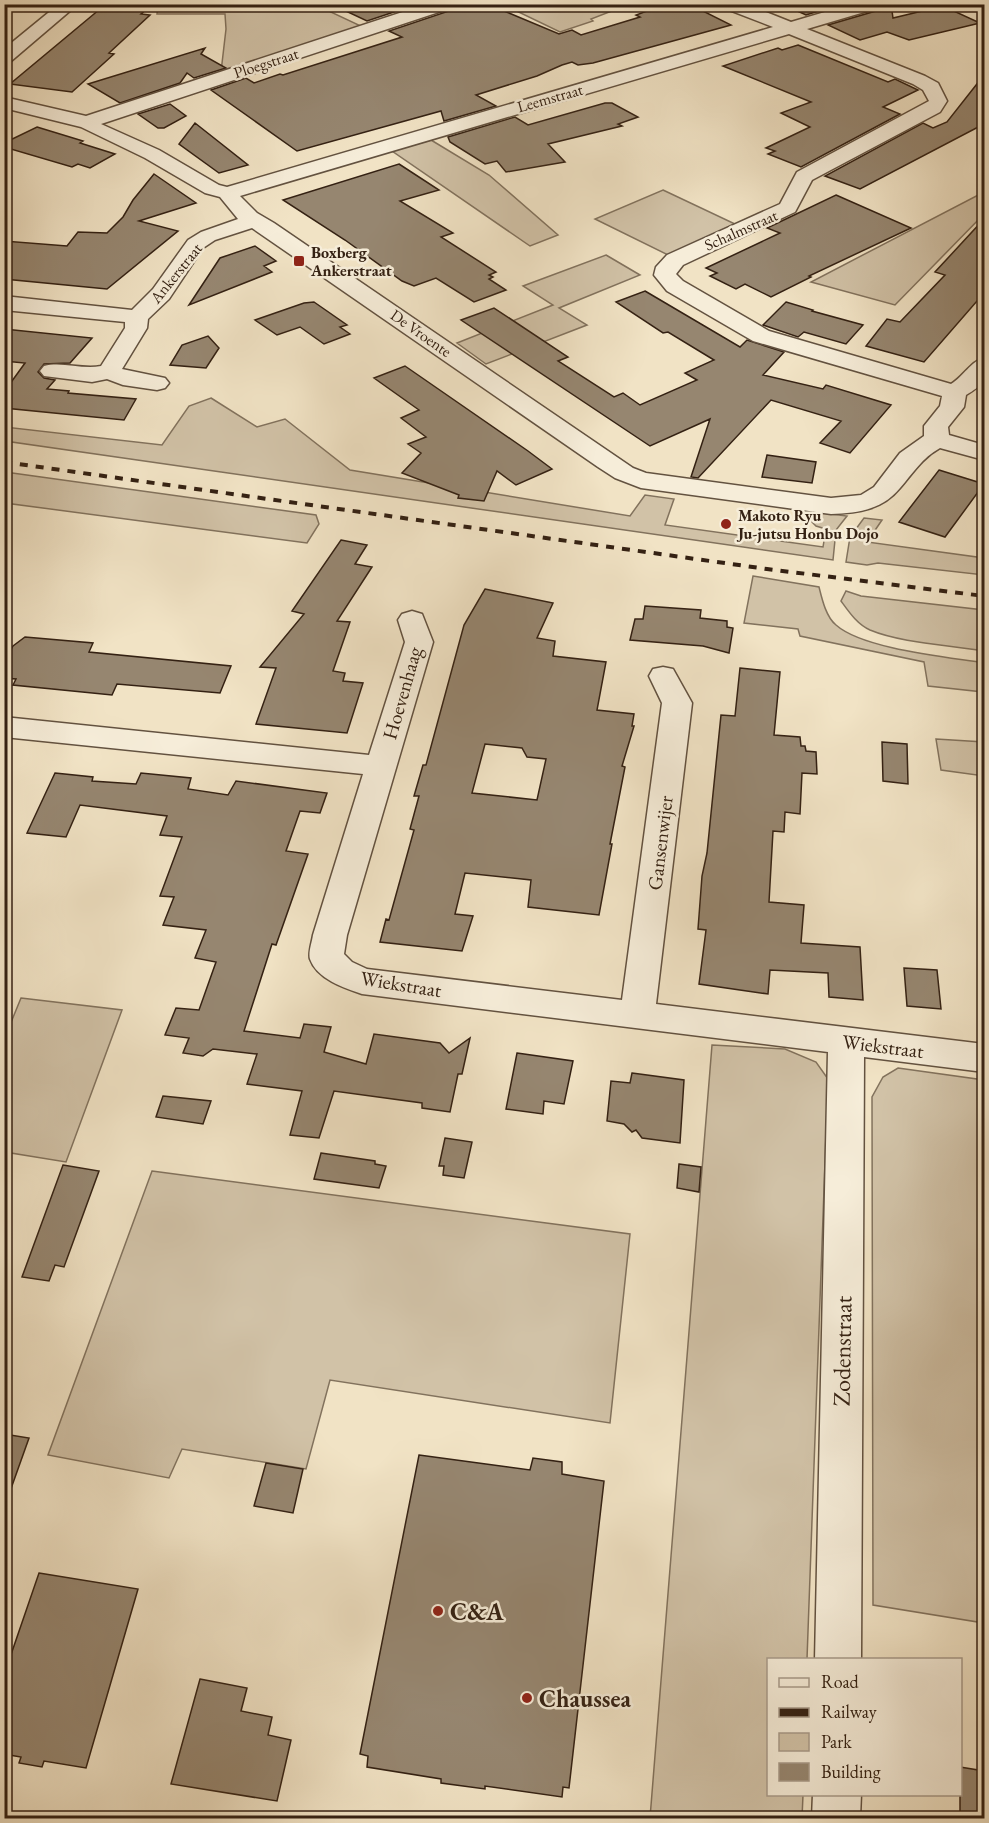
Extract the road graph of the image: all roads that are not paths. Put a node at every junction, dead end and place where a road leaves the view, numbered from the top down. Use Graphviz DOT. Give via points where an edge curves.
graph roads {
  1 [pos="70,4"];
  2 [pos="445,4"];
  3 [pos="730,4"];
  4 [pos="872,4"];
  5 [pos="795,28"];
  6 [pos="4,58"];
  7 [pos="4,102"];
  8 [pos="87,122"];
  9 [pos="228,193"];
  10 [pos="251,221"];
  11 [pos="4,303"];
  12 [pos="137,317"];
  13 [pos="984,365"];
  14 [pos="52,371"];
  15 [pos="109,372"];
  16 [pos="157,383"];
  17 [pos="954,392"];
  18 [pos="937,439"];
  19 [pos="984,453"];
  20 [pos="412,620"];
  21 [pos="663,676"];
  22 [pos="4,727"];
  23 [pos="381,766"];
  24 [pos="638,1013"];
  25 [pos="846,1042"];
  26 [pos="984,1058"];
  27 [pos="838,1658"];
  28 [pos="837,1796"];
  29 [pos="836,1818"];
  1 -- 6 [label="street"];
  2 -- 8 [label="street, Ploegstraat"];
  3 -- 5 [label="street"];
  4 -- 5 [label="street, Leemstraat"];
  5 -- 9 [label="street, Leemstraat"];
  5 -- 17 [label="street, Schalmstraat" via="919,80 932,87 938,101 933,108 804,176 788,208 675,260 665,275 675,286 761,336"];
  7 -- 8 [label="street"];
  8 -- 9 [label="street" via="212,189"];
  9 -- 10 [label="street, De Vroente"];
  10 -- 12 [label="street, Ankerstraat" via="195,244 161,294"];
  10 -- 18 [label="street, De Vroente" via="267,227 624,473 651,482 831,506 858,506 878,497 921,445"];
  11 -- 12 [label="street, Ankerstraat"];
  12 -- 15 [label="street, Ankerstraat" via="136,328"];
  13 -- 17 [label="street" via="971,382"];
  14 -- 15 [label="street" via="93,375"];
  15 -- 16 [label="street"];
  17 -- 18 [label="street" via="952,407 936,426"];
  18 -- 19 [label="street"];
  20 -- 23 [label="street, Hoevenhaag" via="419,642"];
  21 -- 24 [label="street, Gansenwijer" via="678,703"];
  22 -- 23 [label="street"];
  23 -- 24 [label="street, Wiekstraat" via="330,935 326,957 340,971 362,981"];
  24 -- 25 [label="street, Wiekstraat"];
  25 -- 26 [label="street, Wiekstraat"];
  25 -- 27 [label="street, Zodenstraat"];
  28 -- 29 [label="street"];
}
